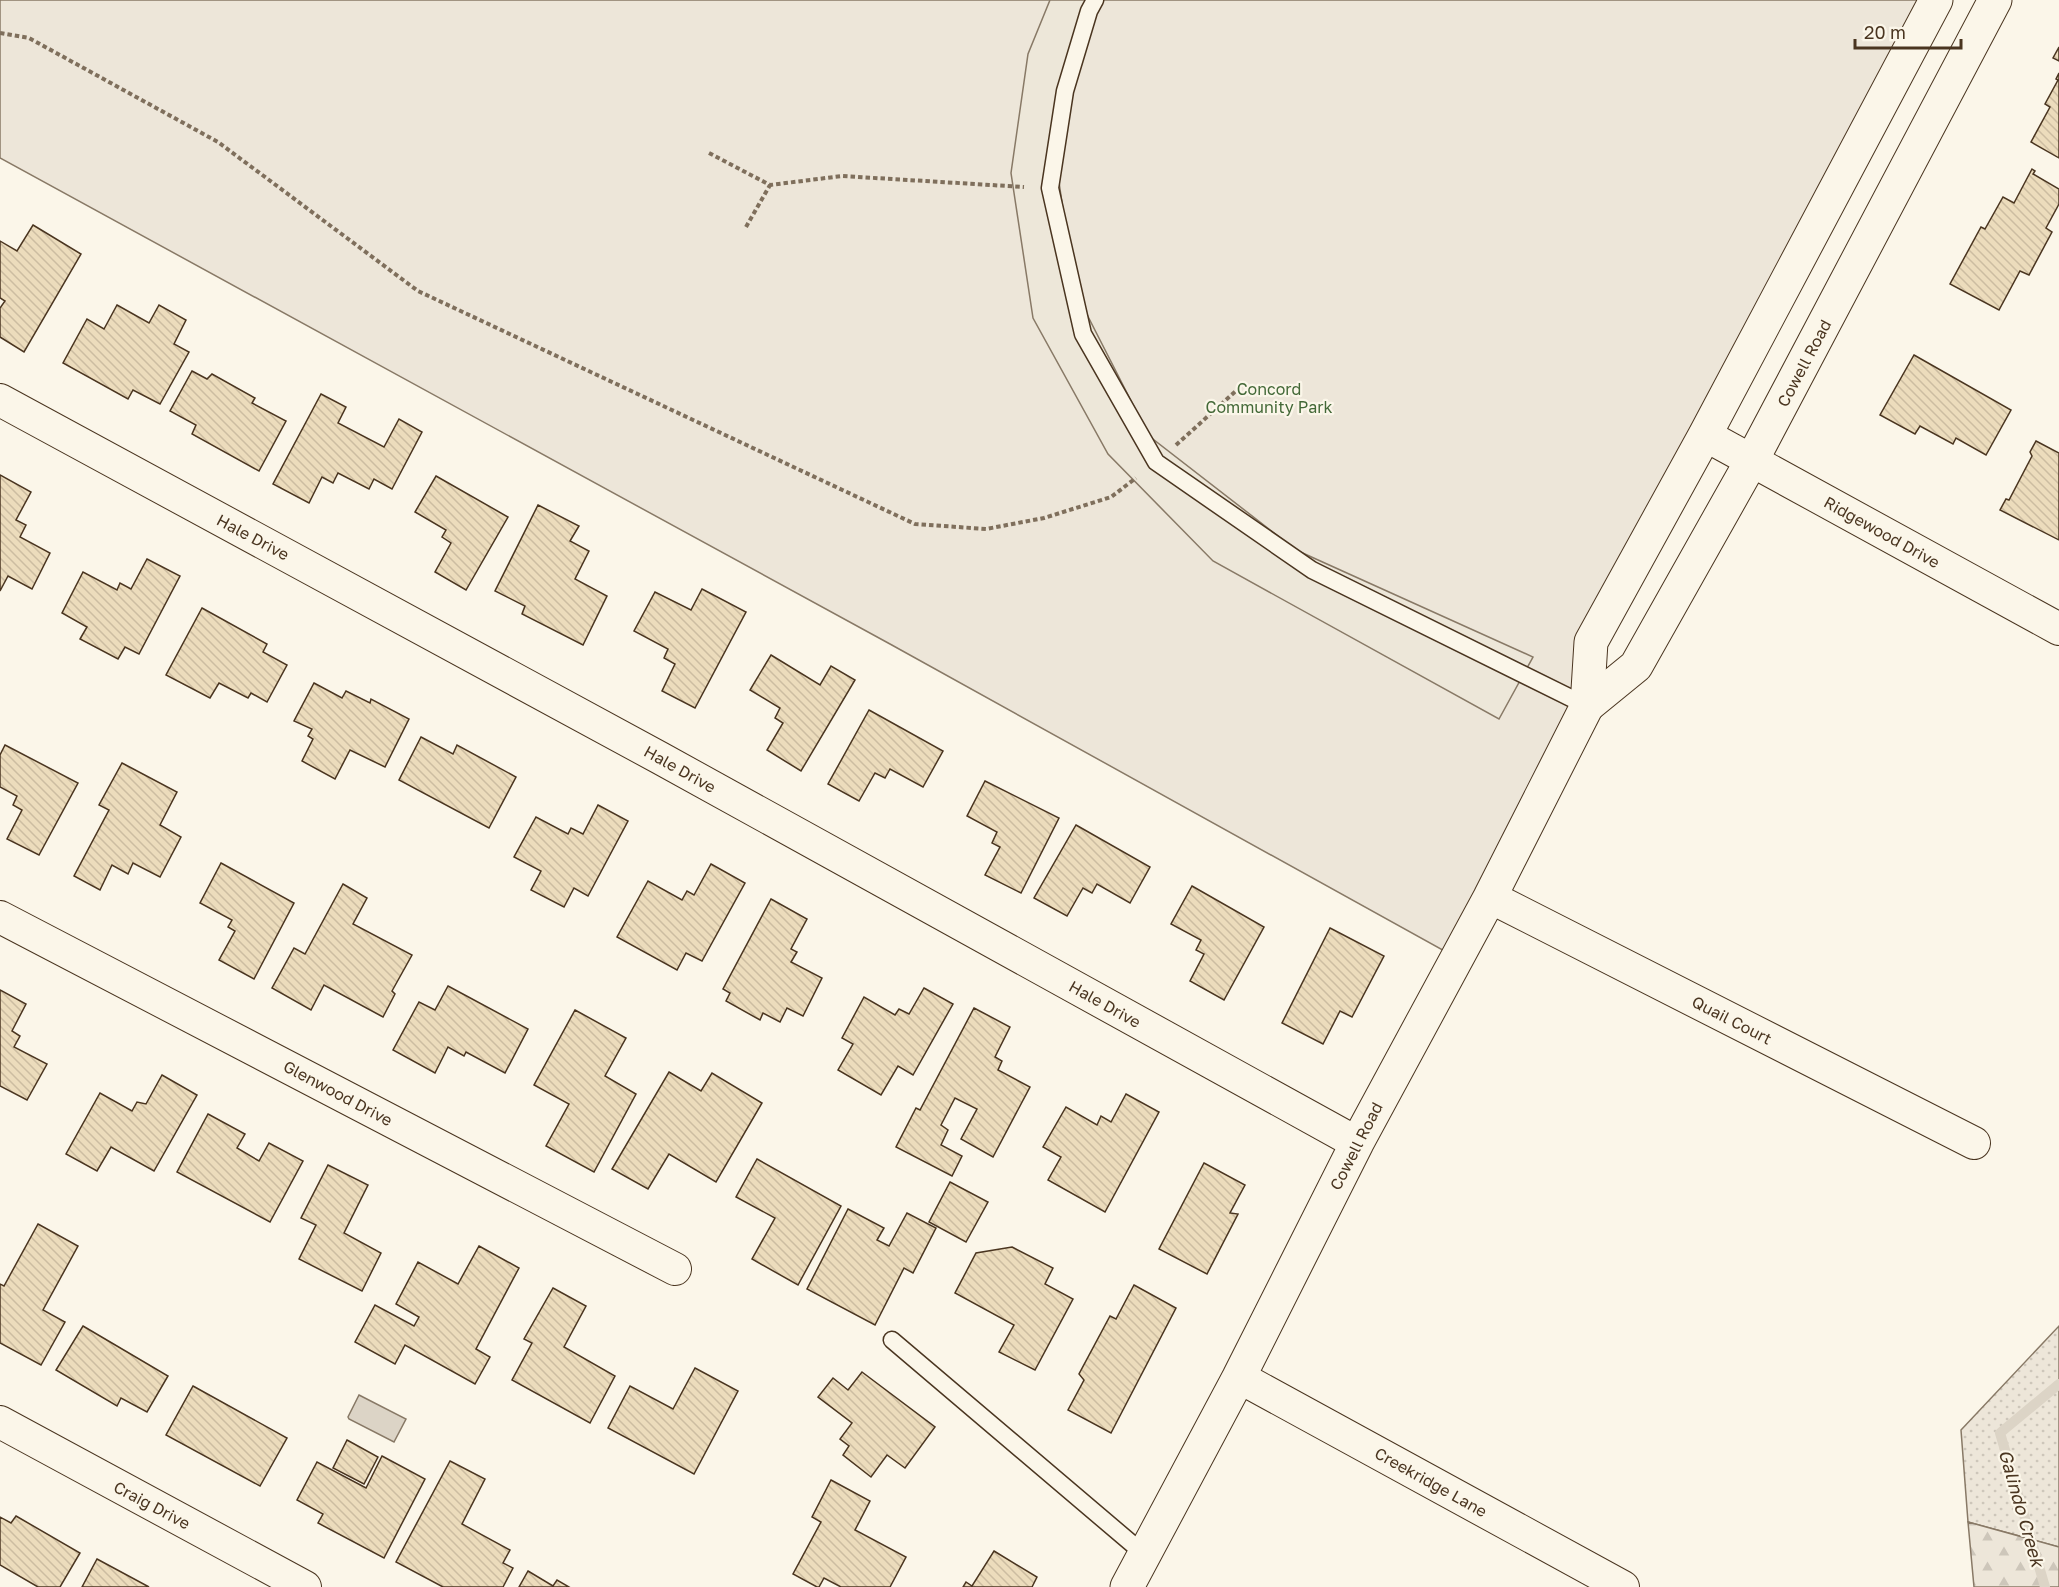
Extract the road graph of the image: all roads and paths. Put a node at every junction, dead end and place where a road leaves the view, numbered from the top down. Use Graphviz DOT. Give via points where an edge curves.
graph roads {
  1 [pos="1095,0"];
  2 [pos="1936,0"];
  3 [pos="1995,0"];
  4 [pos="0,33"];
  5 [pos="709,153"];
  6 [pos="770,185"];
  7 [pos="1050,188"];
  8 [pos="746,227"];
  9 [pos="1238,389"];
  10 [pos="0,400"];
  11 [pos="1705,435"];
  12 [pos="1752,460"];
  13 [pos="1156,462"];
  14 [pos="2059,629"];
  15 [pos="1587,706"];
  16 [pos="1490,897"];
  17 [pos="0,917"];
  18 [pos="1357,1143"];
  19 [pos="1974,1143"];
  20 [pos="675,1269"];
  21 [pos="892,1340"];
  22 [pos="1239,1377"];
  23 [pos="0,1422"];
  24 [pos="1144,1554"];
  25 [pos="305,1587"];
  26 [pos="1127,1587"];
  27 [pos="1623,1587"];
  1 -- 7 [label="lane" via="1065,91"];
  2 -- 11 [label="street, Cowell Road"];
  3 -- 12 [label="street, Cowell Road"];
  4 -- 13 [label="path" via="29,38 218,142 418,291 915,524 986,529 1044,518 1112,497"];
  5 -- 6 [label="path"];
  6 -- 7 [label="path" via="842,176"];
  6 -- 8 [label="path"];
  7 -- 13 [label="lane" via="1083,334"];
  9 -- 13 [label="path"];
  10 -- 18 [label="street, Hale Drive"];
  11 -- 12 [label="street, Ridgewood Drive"];
  11 -- 15 [label="street, Cowell Road" via="1591,642"];
  12 -- 14 [label="street, Ridgewood Drive"];
  12 -- 15 [label="street, Cowell Road" via="1636,666"];
  13 -- 15 [label="lane" via="1312,570"];
  15 -- 16 [label="street, Cowell Road"];
  16 -- 18 [label="street, Cowell Road"];
  16 -- 19 [label="street, Quail Court"];
  17 -- 20 [label="street, Glenwood Drive"];
  18 -- 22 [label="street, Cowell Road"];
  21 -- 24 [label="lane"];
  22 -- 24 [label="street, Cowell Road"];
  22 -- 27 [label="street, Creekridge Lane"];
  23 -- 25 [label="street, Craig Drive"];
  24 -- 26 [label="street, Cowell Road"];
}
